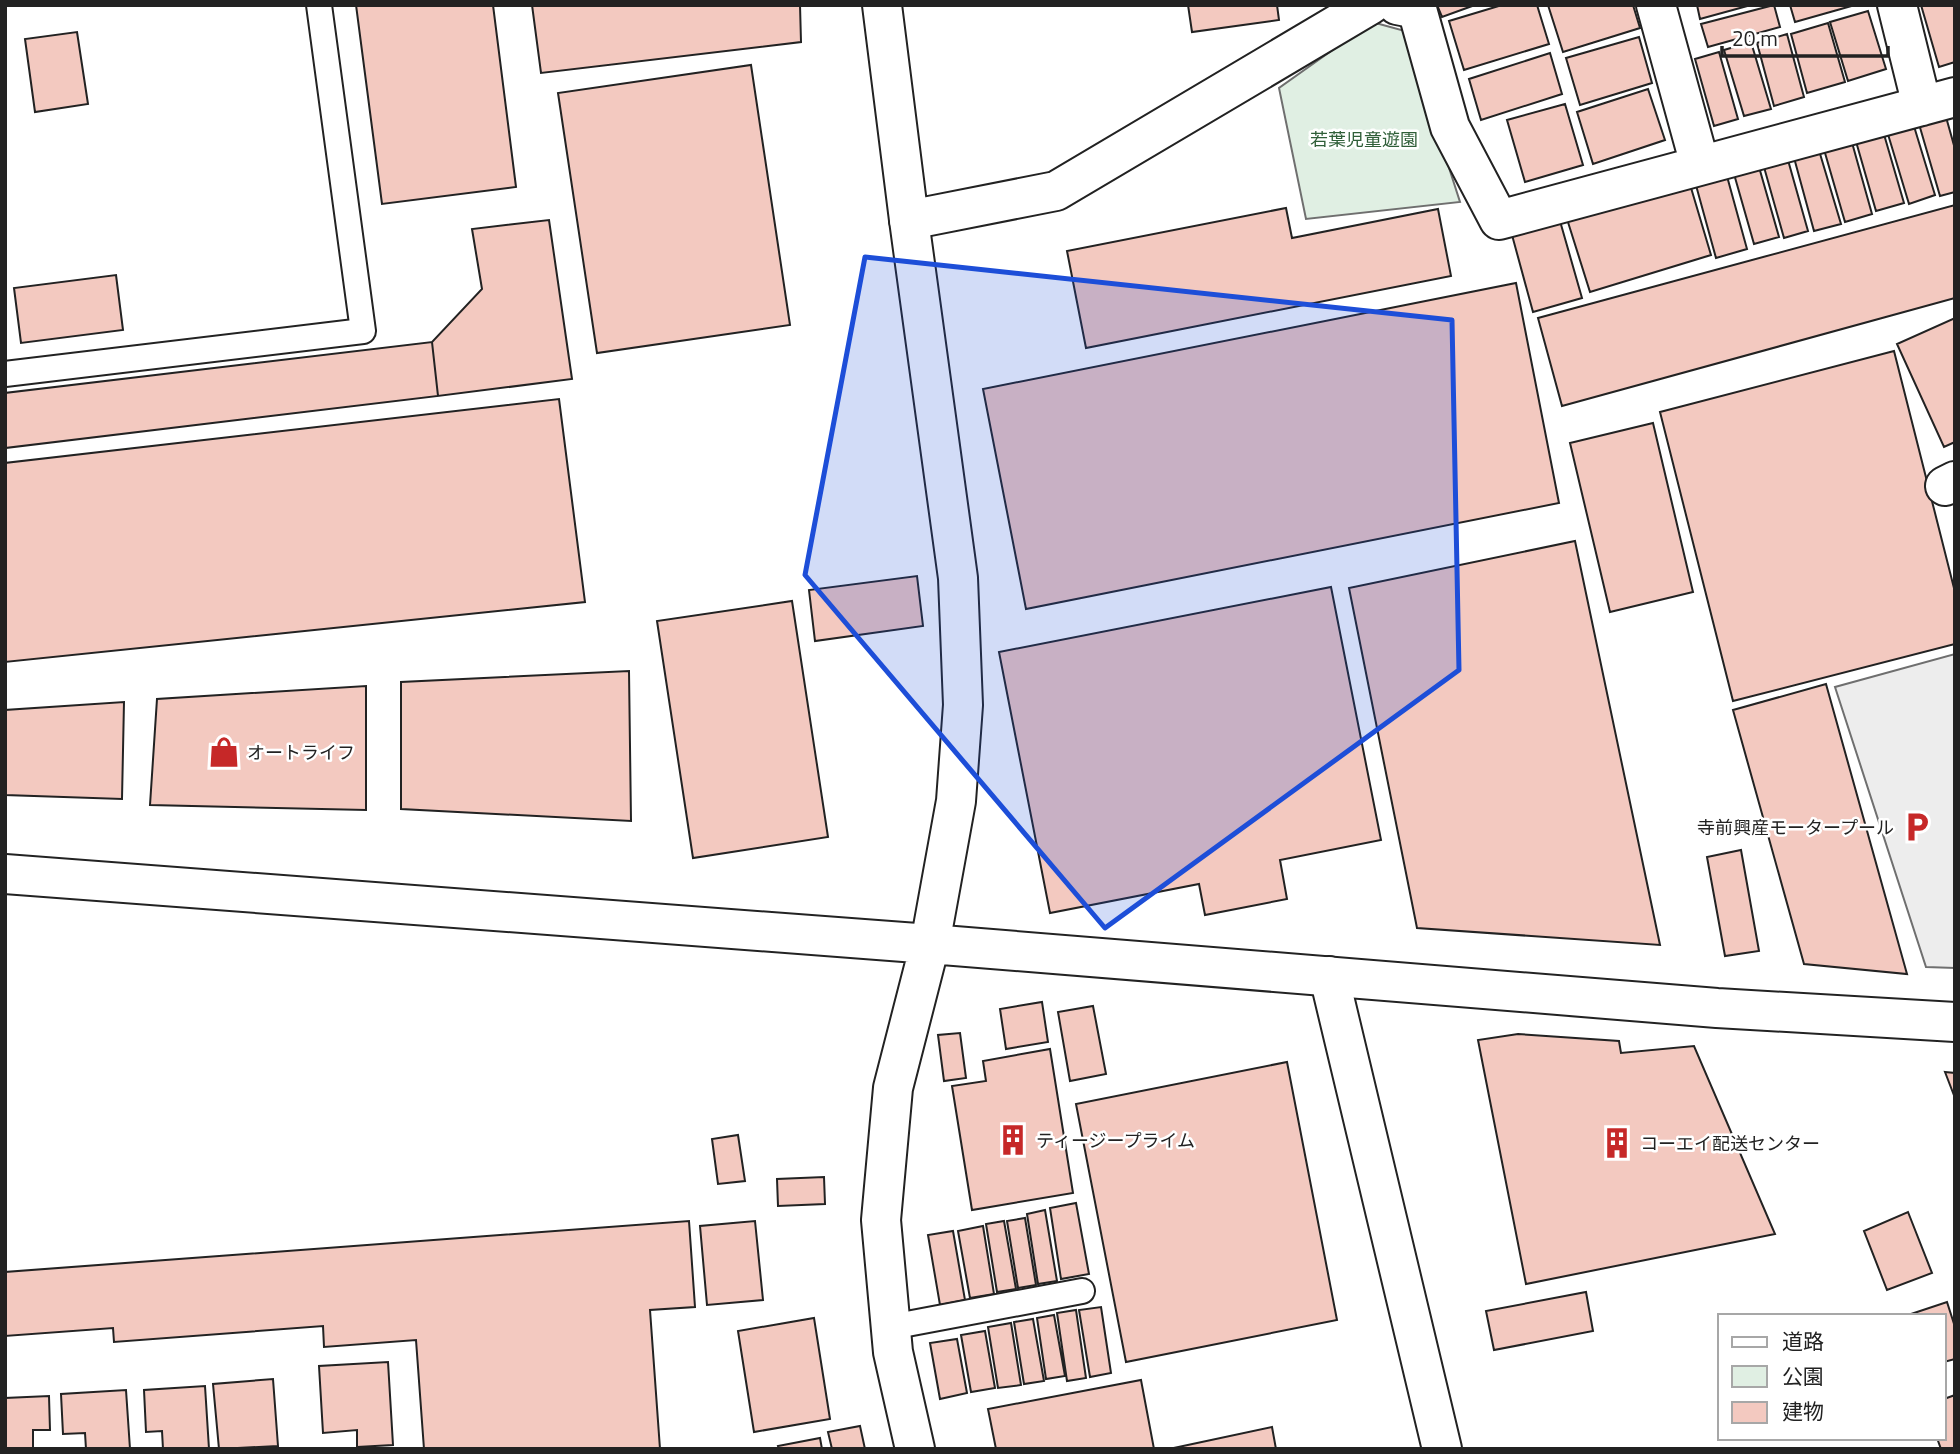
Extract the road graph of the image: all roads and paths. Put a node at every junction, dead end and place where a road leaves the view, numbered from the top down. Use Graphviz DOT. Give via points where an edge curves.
graph roads {
  1 [pos="319,5"];
  2 [pos="882,5"];
  3 [pos="1370,5"];
  4 [pos="1397,5"];
  5 [pos="1656,5"];
  6 [pos="1897,5"];
  7 [pos="1939,101"];
  8 [pos="1700,165"];
  9 [pos="909,220"];
  10 [pos="5,374"];
  11 [pos="5,874"];
  12 [pos="930,944"];
  13 [pos="1329,976"];
  14 [pos="1955,1022"];
  15 [pos="1082,1291"];
  16 [pos="891,1327"];
  17 [pos="915,1449"];
  18 [pos="1442,1449"];
  1 -- 10 [label="lane" via="363,331"];
  2 -- 9 [label="street"];
  3 -- 9 [label="street" via="1056,191"];
  4 -- 8 [label="street" via="1417,9 1450,127 1499,220"];
  5 -- 8 [label="street"];
  6 -- 7 [label="street"];
  7 -- 8 [label="street"];
  9 -- 12 [label="street" via="958,578 963,705 956,801"];
  11 -- 12 [label="street"];
  12 -- 13 [label="street"];
  12 -- 16 [label="street" via="893,1088 881,1220"];
  13 -- 14 [label="street"];
  13 -- 18 [label="street"];
  15 -- 16 [label="lane"];
  16 -- 17 [label="street"];
}
